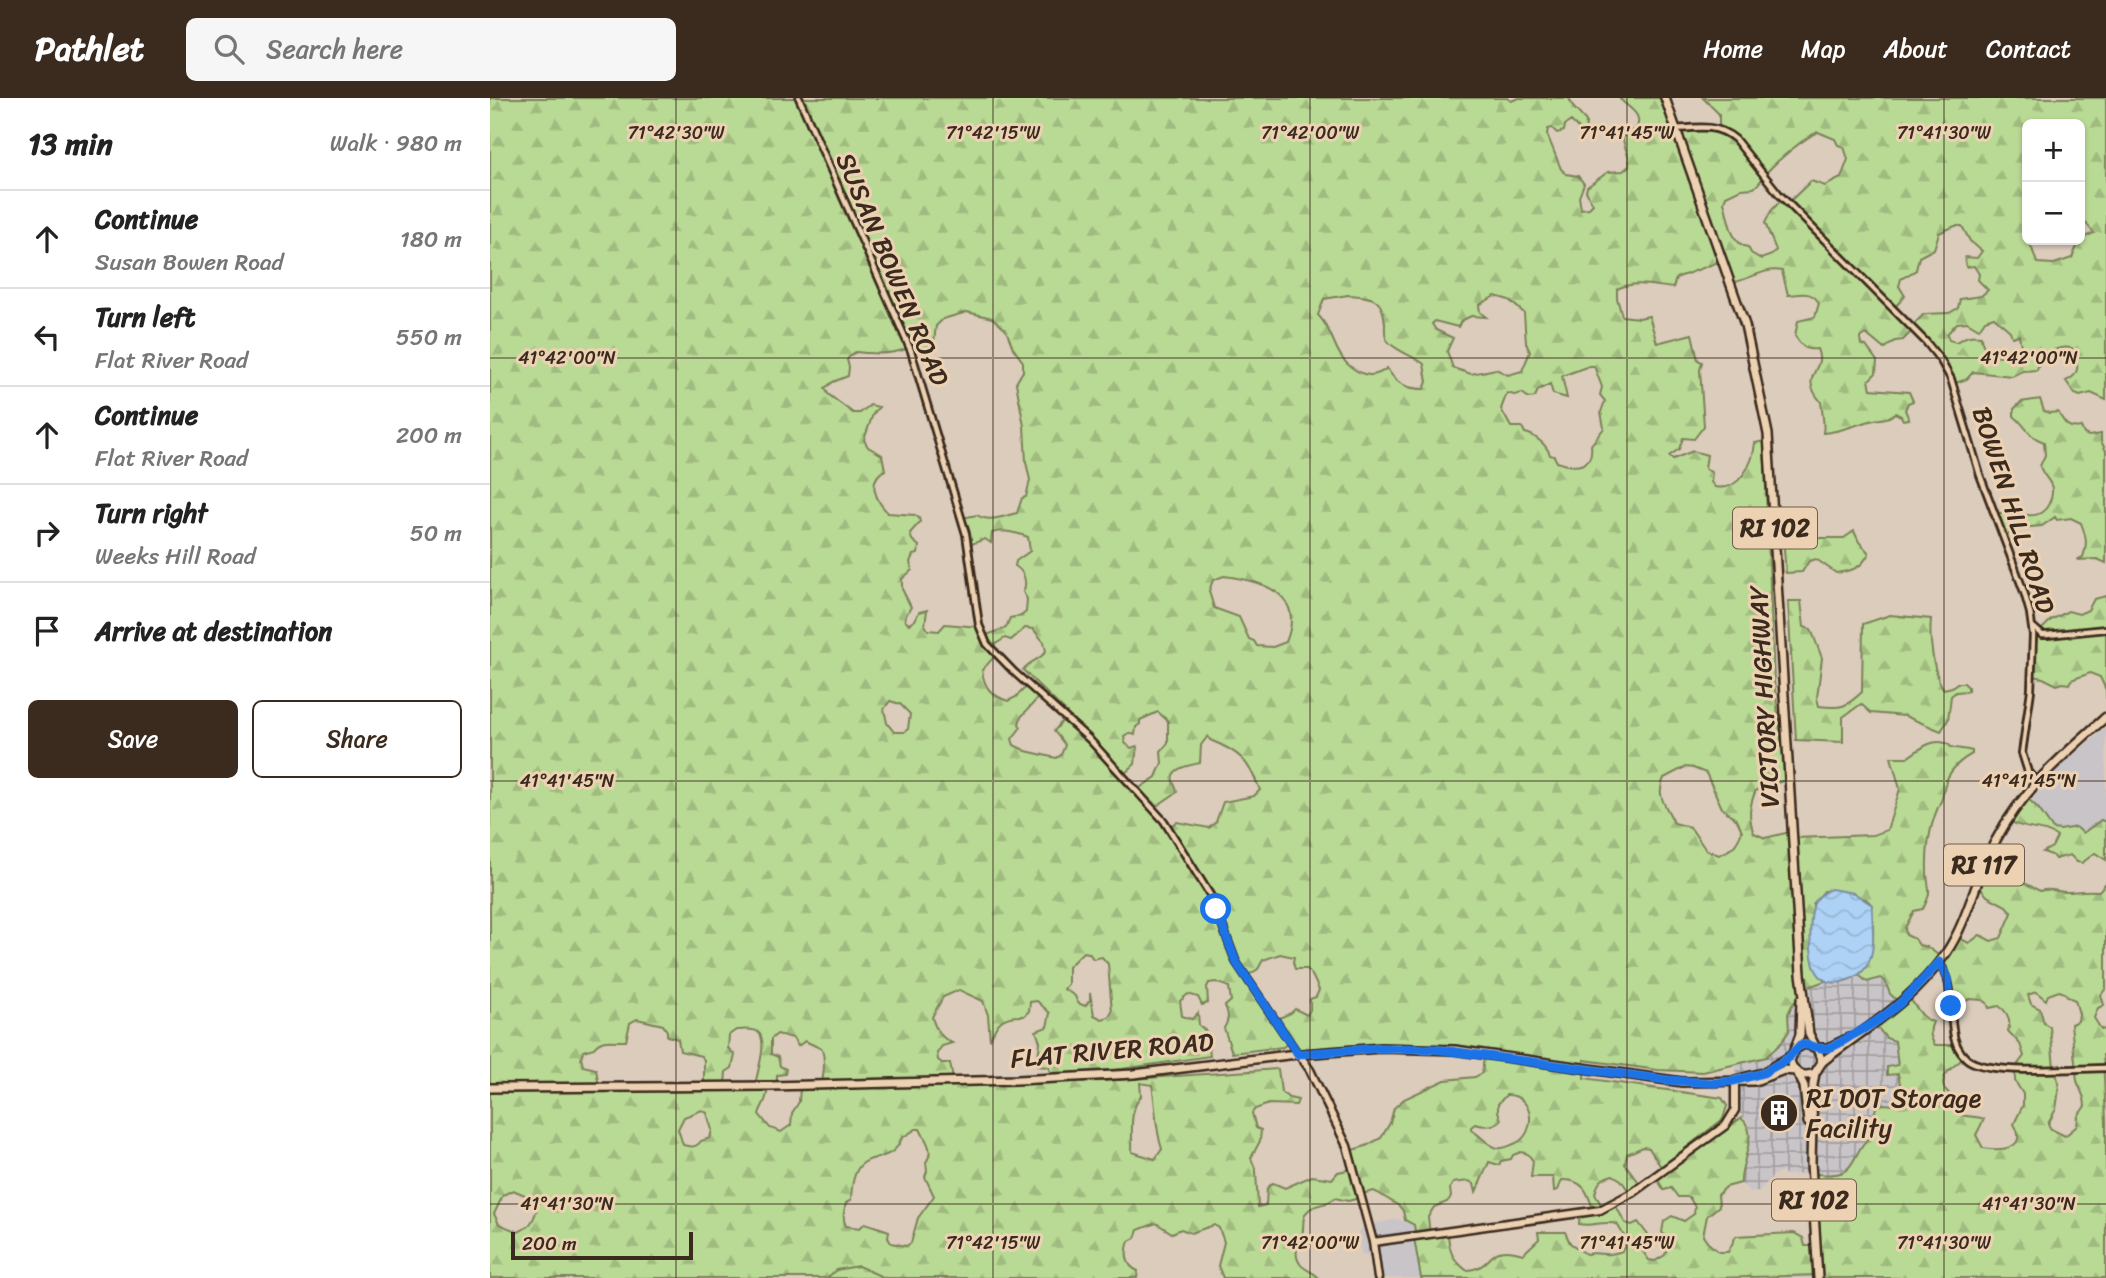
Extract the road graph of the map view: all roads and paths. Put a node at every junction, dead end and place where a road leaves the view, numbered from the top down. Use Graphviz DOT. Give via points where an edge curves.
graph roads {
  1 [pos="799,98"];
  2 [pos="1665,98"];
  3 [pos="1677,129"];
  4 [pos="2032,627"];
  5 [pos="2106,629"];
  6 [pos="2106,717"];
  7 [pos="2037,782"];
  8 [pos="1939,962"];
  9 [pos="1801,975"];
  10 [pos="1878,1023"];
  11 [pos="1816,1047"];
  12 [pos="1796,1048"];
  13 [pos="1298,1054"];
  14 [pos="1791,1056"];
  15 [pos="1822,1062"];
  16 [pos="2106,1068"];
  17 [pos="1797,1072"];
  18 [pos="1815,1073"];
  19 [pos="1734,1081"];
  20 [pos="490,1088"];
  21 [pos="1811,1144"];
  22 [pos="1373,1242"];
  23 [pos="1378,1278"];
  24 [pos="1818,1278"];
  1 -- 13 [label="street, SUSAN BOWEN ROAD" via="911,351 966,534 979,625 986,643 1089,739 1164,821 1212,898 1236,962"];
  2 -- 3 [label="main road, VICTORY HIGHWAY / RI 102"];
  3 -- 4 [label="street, BOWEN HILL ROAD" via="1707,127 1735,139 1775,189 1941,361 2025,592"];
  3 -- 9 [label="main road, VICTORY HIGHWAY / RI 102" via="1745,325 1768,434"];
  4 -- 5 [label="street" via="2042,635"];
  4 -- 7 [label="street, BOWEN HILL ROAD" via="2031,690 2022,753"];
  6 -- 7 [label="main road, RI 117"];
  7 -- 8 [label="main road, RI 117" via="2003,826 1961,925"];
  8 -- 10 [label="main road, RI 117" via="1917,989"];
  8 -- 16 [label="street" via="1950,986 1955,1041 1967,1059 2000,1069"];
  9 -- 11 [label="main road, VICTORY HIGHWAY / RI 102" via="1809,1034"];
  9 -- 12 [label="main road, VICTORY HIGHWAY / RI 102"];
  10 -- 11 [label="main road, RI 117" via="1828,1048"];
  10 -- 15 [label="main road"];
  11 -- 12 [label="main road" via="1805,1044"];
  11 -- 15 [label="main road"];
  12 -- 14 [label="main road"];
  13 -- 19 [label="main road, FLAT RIVER ROAD" via="1434,1049 1675,1081"];
  13 -- 20 [label="main road, FLAT RIVER ROAD" via="1134,1074 1017,1080"];
  13 -- 22 [label="street" via="1347,1146"];
  14 -- 17 [label="main road"];
  14 -- 19 [label="main road, FLAT RIVER ROAD" via="1763,1073"];
  15 -- 18 [label="main road"];
  17 -- 18 [label="main road" via="1804,1076"];
  17 -- 19 [label="main road, FLAT RIVER ROAD" via="1784,1070 1755,1081"];
  17 -- 21 [label="main road, RI 102" via="1804,1086"];
  18 -- 21 [label="main road, RI 102"];
  19 -- 22 [label="street" via="1736,1106 1728,1122 1611,1205 1578,1214"];
  21 -- 24 [label="main road, RI 102"];
  22 -- 23 [label="street"];
}
